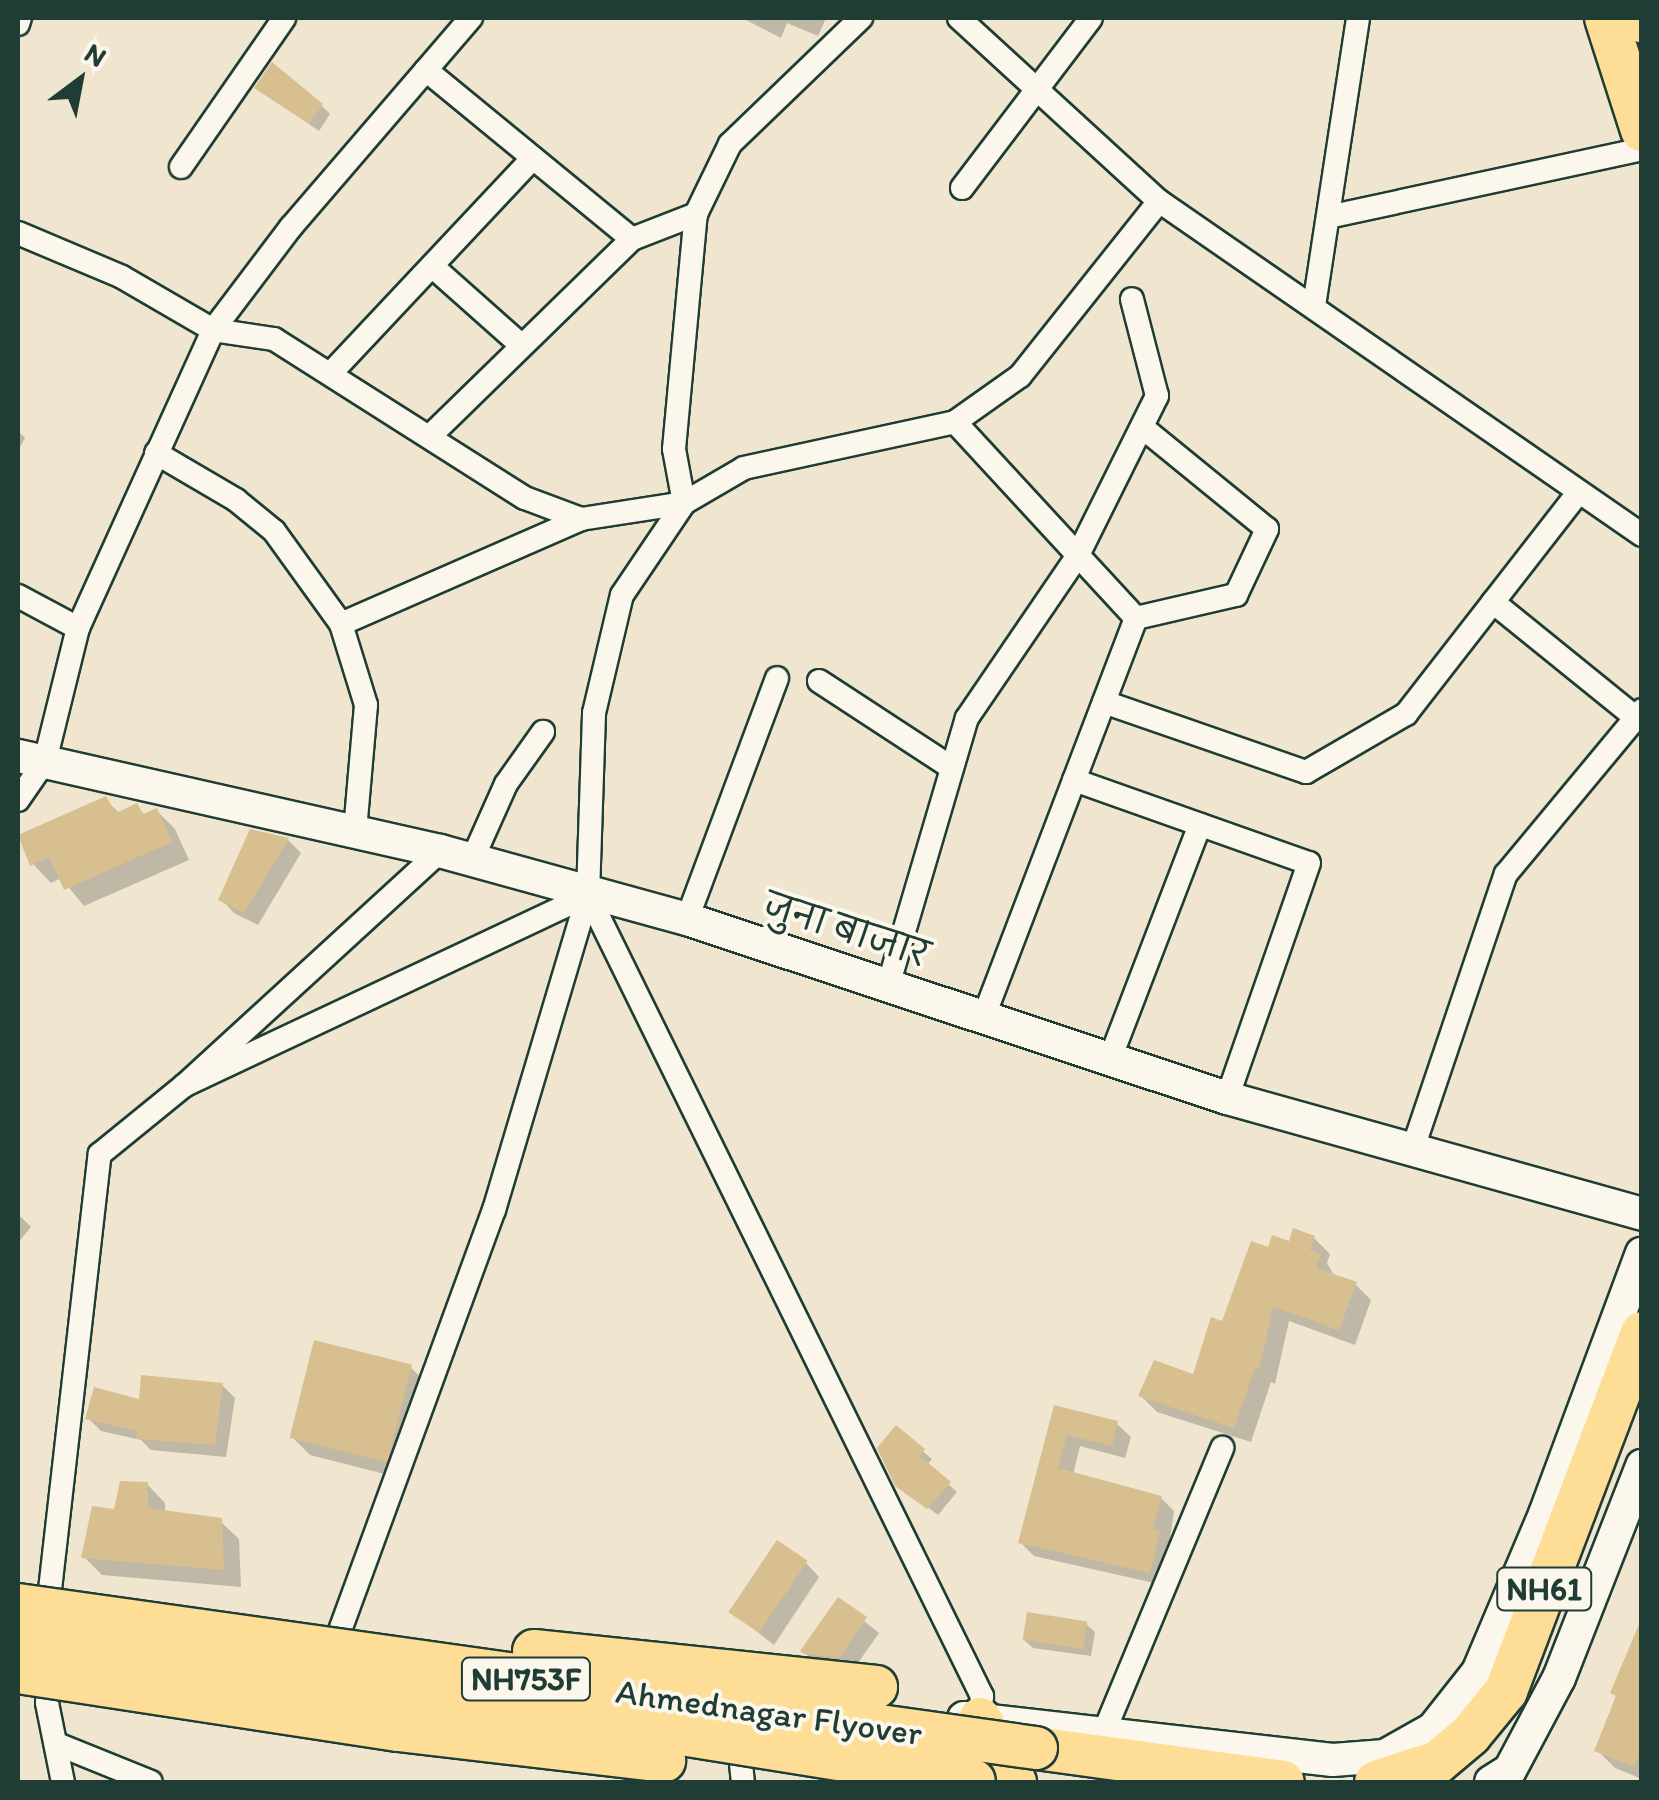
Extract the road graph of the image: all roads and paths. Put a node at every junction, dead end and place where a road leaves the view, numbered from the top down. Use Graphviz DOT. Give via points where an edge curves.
graph roads {
  1 [pos="284,18"];
  2 [pos="471,18"];
  3 [pos="861,18"];
  4 [pos="959,18"];
  5 [pos="1091,18"];
  6 [pos="1358,18"];
  7 [pos="1606,18"];
  8 [pos="426,70"];
  9 [pos="1038,90"];
  10 [pos="1642,130"];
  11 [pos="1642,149"];
  12 [pos="533,158"];
  13 [pos="181,167"];
  14 [pos="962,188"];
  15 [pos="1159,202"];
  16 [pos="696,214"];
  17 [pos="1328,217"];
  18 [pos="18,233"];
  19 [pos="632,239"];
  20 [pos="432,266"];
  21 [pos="1132,299"];
  22 [pos="1314,306"];
  23 [pos="212,330"];
  24 [pos="522,346"];
  25 [pos="331,372"];
  26 [pos="955,422"];
  27 [pos="1142,426"];
  28 [pos="430,436"];
  29 [pos="156,453"];
  30 [pos="1578,492"];
  31 [pos="684,503"];
  32 [pos="581,519"];
  33 [pos="1642,535"];
  34 [pos="1078,555"];
  35 [pos="18,596"];
  36 [pos="1494,602"];
  37 [pos="1136,618"];
  38 [pos="341,624"];
  39 [pos="78,628"];
  40 [pos="777,678"];
  41 [pos="819,681"];
  42 [pos="1104,702"];
  43 [pos="1639,714"];
  44 [pos="543,732"];
  45 [pos="31,758"];
  46 [pos="952,768"];
  47 [pos="1074,780"];
  48 [pos="18,800"];
  49 [pos="1200,824"];
  50 [pos="355,832"];
  51 [pos="456,856"];
  52 [pos="588,895"];
  53 [pos="687,919"];
  54 [pos="888,986"];
  55 [pos="984,1018"];
  56 [pos="1110,1059"];
  57 [pos="185,1085"];
  58 [pos="1227,1098"];
  59 [pos="1412,1148"];
  60 [pos="1642,1214"];
  61 [pos="1642,1253"];
  62 [pos="1642,1333"];
  63 [pos="1642,1414"];
  64 [pos="1222,1448"];
  65 [pos="1642,1466"];
  66 [pos="25,1594"];
  67 [pos="338,1636"];
  68 [pos="25,1661"];
  69 [pos="890,1699"];
  70 [pos="1104,1732"];
  71 [pos="57,1744"];
  72 [pos="622,1748"];
  73 [pos="1005,1752"];
  74 [pos="742,1773"];
  75 [pos="62,1782"];
  76 [pos="150,1782"];
  77 [pos="595,1782"];
  78 [pos="802,1782"];
  79 [pos="876,1782"];
  80 [pos="1283,1782"];
  81 [pos="1376,1782"];
  82 [pos="1453,1782"];
  83 [pos="1491,1782"];
  1 -- 13 [label="street"];
  2 -- 8 [label="street"];
  3 -- 16 [label="street" via="730,144"];
  4 -- 9 [label="street"];
  5 -- 9 [label="street"];
  6 -- 17 [label="street"];
  7 -- 10 [label="highway"];
  8 -- 12 [label="street"];
  8 -- 23 [label="street" via="291,226"];
  9 -- 14 [label="street"];
  9 -- 15 [label="street"];
  11 -- 17 [label="street"];
  12 -- 19 [label="street"];
  12 -- 20 [label="street"];
  15 -- 22 [label="street"];
  15 -- 26 [label="street" via="1020,376"];
  16 -- 19 [label="street"];
  16 -- 31 [label="street" via="674,449"];
  17 -- 22 [label="street"];
  18 -- 23 [label="street" via="122,277"];
  19 -- 24 [label="street"];
  20 -- 24 [label="street"];
  20 -- 25 [label="street"];
  21 -- 27 [label="street" via="1158,396"];
  22 -- 30 [label="street"];
  23 -- 25 [label="street" via="274,339"];
  23 -- 29 [label="street"];
  24 -- 28 [label="street"];
  25 -- 28 [label="street"];
  26 -- 31 [label="street" via="744,468"];
  26 -- 34 [label="street"];
  27 -- 34 [label="street"];
  27 -- 37 [label="street" via="1267,529 1236,595"];
  28 -- 32 [label="street" via="524,498"];
  29 -- 38 [label="street" via="274,530"];
  29 -- 39 [label="street"];
  30 -- 33 [label="street"];
  30 -- 36 [label="street"];
  31 -- 32 [label="street"];
  31 -- 52 [label="street" via="622,595 594,713"];
  32 -- 38 [label="street"];
  34 -- 37 [label="street"];
  34 -- 46 [label="street" via="967,718"];
  35 -- 39 [label="street"];
  36 -- 42 [label="street" via="1406,714 1306,772"];
  36 -- 43 [label="street"];
  37 -- 42 [label="street"];
  38 -- 50 [label="street" via="366,705"];
  39 -- 45 [label="street"];
  40 -- 53 [label="street"];
  41 -- 46 [label="street"];
  42 -- 47 [label="street"];
  43 -- 59 [label="street" via="1506,874"];
  44 -- 51 [label="street"];
  45 -- 48 [label="street"];
  45 -- 50 [label="street, जुना बाजार"];
  46 -- 54 [label="street"];
  47 -- 49 [label="street"];
  47 -- 55 [label="street"];
  49 -- 56 [label="street"];
  49 -- 58 [label="street" via="1309,863"];
  50 -- 51 [label="street, जुना बाजार"];
  51 -- 52 [label="street, जुना बाजार"];
  51 -- 57 [label="street"];
  52 -- 53 [label="street, जुना बाजार"];
  52 -- 57 [label="street"];
  52 -- 67 [label="street" via="494,1210"];
  52 -- 73 [label="street"];
  53 -- 54 [label="street, जुना बाजार"];
  54 -- 55 [label="street, जुना बाजार"];
  55 -- 56 [label="street, जुना बाजार"];
  56 -- 58 [label="street, जुना बाजार"];
  57 -- 66 [label="street" via="100,1154"];
  58 -- 59 [label="street, जुना बाजार"];
  59 -- 60 [label="street, जुना बाजार"];
  61 -- 70 [label="street" via="1478,1672 1432,1729 1385,1756 1333,1760"];
  62 -- 81 [label="highway, NH61" via="1506,1691 1438,1762"];
  63 -- 82 [label="highway, NH61" via="1524,1710 1494,1751"];
  64 -- 70 [label="street"];
  65 -- 83 [label="street" via="1559,1678 1510,1770"];
  66 -- 67 [label="street"];
  66 -- 68 [label="street"];
  66 -- 69 [label="highway, bridge" via="562,1654"];
  66 -- 73 [label="highway, Ahmednagar Flyover / NH753F, bridge" via="347,1655"];
  67 -- 69 [label="street"];
  68 -- 71 [label="street"];
  68 -- 72 [label="street"];
  68 -- 73 [label="highway, Ahmednagar Flyover, bridge" via="624,1726"];
  68 -- 78 [label="highway, bridge" via="398,1730"];
  69 -- 73 [label="street"];
  70 -- 73 [label="street"];
  71 -- 75 [label="street"];
  71 -- 76 [label="street"];
  72 -- 74 [label="street"];
  72 -- 77 [label="street"];
  73 -- 80 [label="highway, Ahmednagar Flyover"];
  74 -- 79 [label="street"];
}
